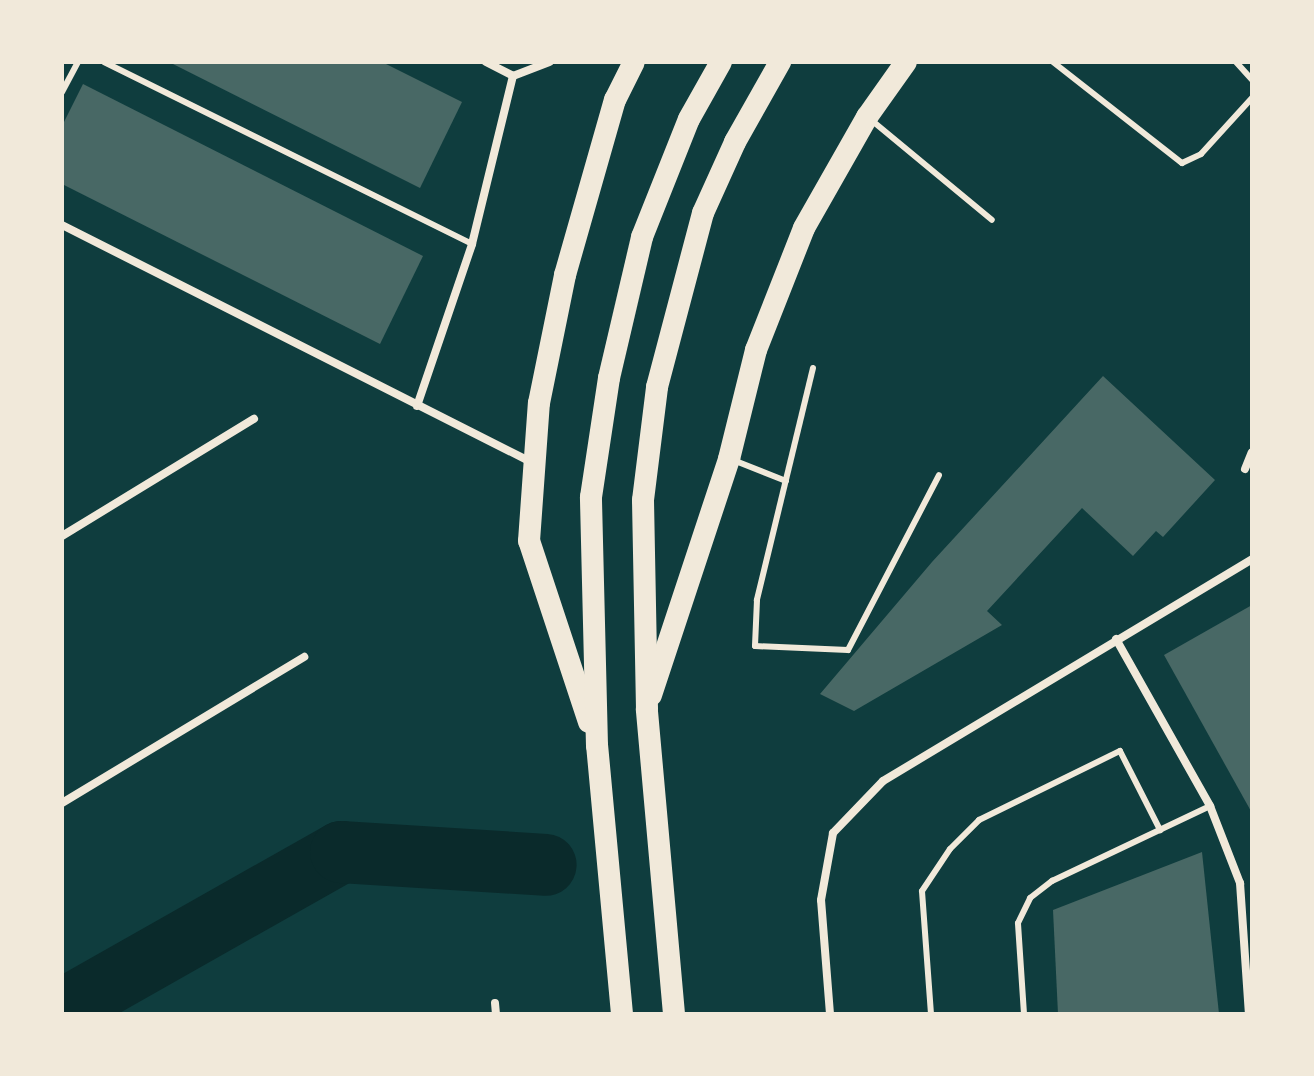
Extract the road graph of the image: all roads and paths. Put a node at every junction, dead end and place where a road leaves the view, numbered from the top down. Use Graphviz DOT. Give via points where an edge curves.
graph roads {
  1 [pos="78,62"];
  2 [pos="104,62"];
  3 [pos="486,62"];
  4 [pos="549,62"];
  5 [pos="634,62"];
  6 [pos="721,62"];
  7 [pos="780,62"];
  8 [pos="889,62"];
  9 [pos="906,62"];
  10 [pos="1053,62"];
  11 [pos="1236,62"];
  12 [pos="513,76"];
  13 [pos="1252,80"];
  14 [pos="62,92"];
  15 [pos="881,98"];
  16 [pos="1252,98"];
  17 [pos="867,117"];
  18 [pos="992,220"];
  19 [pos="62,225"];
  20 [pos="472,244"];
  21 [pos="813,368"];
  22 [pos="417,406"];
  23 [pos="254,419"];
  24 [pos="1252,452"];
  25 [pos="729,459"];
  26 [pos="535,464"];
  27 [pos="1245,469"];
  28 [pos="939,475"];
  29 [pos="786,481"];
  30 [pos="62,536"];
  31 [pos="1252,559"];
  32 [pos="1116,639"];
  33 [pos="304,657"];
  34 [pos="647,709"];
  35 [pos="597,746"];
  36 [pos="62,803"];
  37 [pos="1210,806"];
  38 [pos="1160,830"];
  39 [pos="495,1003"];
  40 [pos="496,1014"];
  41 [pos="622,1014"];
  42 [pos="674,1014"];
  43 [pos="830,1014"];
  44 [pos="931,1014"];
  45 [pos="1024,1014"];
  46 [pos="1249,1014"];
  1 -- 14 [label="lane"];
  2 -- 20 [label="lane"];
  3 -- 12 [label="street"];
  4 -- 12 [label="street"];
  5 -- 26 [label="highway" via="615,100 565,275 539,403"];
  6 -- 35 [label="highway" via="657,192 609,378 591,497"];
  7 -- 34 [label="highway" via="703,213 657,387 647,472 642,606"];
  8 -- 15 [label="highway"];
  9 -- 15 [label="highway"];
  10 -- 16 [label="lane" via="1182,163 1201,154"];
  11 -- 13 [label="lane"];
  12 -- 20 [label="street"];
  15 -- 17 [label="highway"];
  17 -- 18 [label="lane"];
  17 -- 25 [label="highway" via="804,228 756,350"];
  19 -- 22 [label="street"];
  20 -- 22 [label="street"];
  21 -- 29 [label="lane"];
  22 -- 26 [label="street"];
  23 -- 30 [label="street"];
  24 -- 27 [label="street"];
  25 -- 29 [label="lane"];
  25 -- 34 [label="highway"];
  26 -- 35 [label="highway" via="529,541"];
  28 -- 29 [label="lane" via="848,650 755,646 757,600"];
  31 -- 32 [label="street"];
  32 -- 37 [label="street"];
  32 -- 43 [label="street" via="883,781 833,833 821,900"];
  33 -- 36 [label="street"];
  34 -- 42 [label="highway"];
  35 -- 41 [label="highway"];
  37 -- 38 [label="lane"];
  37 -- 46 [label="street" via="1240,883"];
  38 -- 44 [label="lane" via="1120,751 979,820 950,849 922,891"];
  38 -- 45 [label="lane" via="1052,881 1030,898 1018,923"];
  39 -- 40 [label="street"];
}
